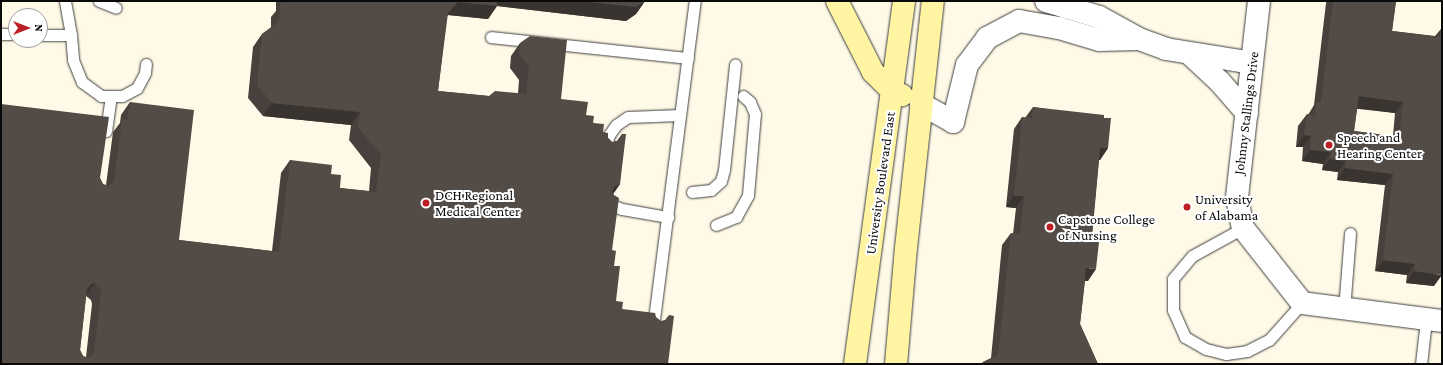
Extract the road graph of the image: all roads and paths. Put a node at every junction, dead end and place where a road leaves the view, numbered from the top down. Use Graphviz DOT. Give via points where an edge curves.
graph roads {
  1 [pos="65,1"];
  2 [pos="100,1"];
  3 [pos="696,1"];
  4 [pos="837,1"];
  5 [pos="904,1"];
  6 [pos="933,1"];
  7 [pos="1046,1"];
  8 [pos="1259,1"];
  9 [pos="116,8"];
  10 [pos="48,34"];
  11 [pos="71,35"];
  12 [pos="491,37"];
  13 [pos="1139,39"];
  14 [pos="1190,54"];
  15 [pos="688,58"];
  16 [pos="1252,63"];
  17 [pos="146,64"];
  18 [pos="734,65"];
  19 [pos="892,91"];
  20 [pos="111,96"];
  21 [pos="743,96"];
  22 [pos="921,104"];
  23 [pos="1247,113"];
  24 [pos="680,115"];
  25 [pos="105,140"];
  26 [pos="604,149"];
  27 [pos="692,192"];
  28 [pos="610,204"];
  29 [pos="668,217"];
  30 [pos="716,226"];
  31 [pos="1243,228"];
  32 [pos="1350,233"];
  33 [pos="1302,304"];
  34 [pos="1344,310"];
  35 [pos="1434,320"];
  36 [pos="653,327"];
  37 [pos="855,364"];
  38 [pos="896,364"];
  39 [pos="1421,364"];
  1 -- 11 [label="lane"];
  2 -- 9 [label="lane"];
  3 -- 15 [label="lane"];
  4 -- 19 [label="main road" via="873,72"];
  5 -- 19 [label="main road, University Boulevard East"];
  6 -- 22 [label="main road"];
  7 -- 13 [label="street" via="1099,17"];
  8 -- 16 [label="street, Johnny Stallings Drive"];
  10 -- 11 [label="lane"];
  11 -- 20 [label="lane" via="73,60 82,82 100,96"];
  12 -- 15 [label="lane"];
  13 -- 14 [label="street"];
  13 -- 22 [label="street" via="1099,40 1059,28 1019,21 987,38 967,65 953,122"];
  14 -- 16 [label="street"];
  14 -- 23 [label="street" via="1220,82"];
  15 -- 24 [label="lane"];
  16 -- 23 [label="street, Johnny Stallings Drive"];
  17 -- 20 [label="lane" via="145,73 137,88 122,96"];
  18 -- 27 [label="lane" via="721,181 711,190"];
  19 -- 22 [label="main road"];
  19 -- 37 [label="main road, University Boulevard East"];
  20 -- 25 [label="lane"];
  21 -- 30 [label="lane" via="750,102 755,114 748,195 736,217"];
  22 -- 38 [label="main road"];
  23 -- 31 [label="street, Johnny Stallings Drive" via="1237,198"];
  24 -- 26 [label="lane" via="628,117 616,125"];
  24 -- 29 [label="lane"];
  28 -- 29 [label="lane" via="622,209"];
  29 -- 36 [label="lane"];
  31 -- 33 [label="street, Johnny Stallings Drive"];
  31 -- 33 [label="lane" via="1192,256 1173,279 1173,310 1185,336 1206,349 1226,354 1247,351 1269,340"];
  32 -- 34 [label="lane"];
  33 -- 34 [label="street"];
  34 -- 35 [label="street"];
  35 -- 39 [label="lane"];
}
